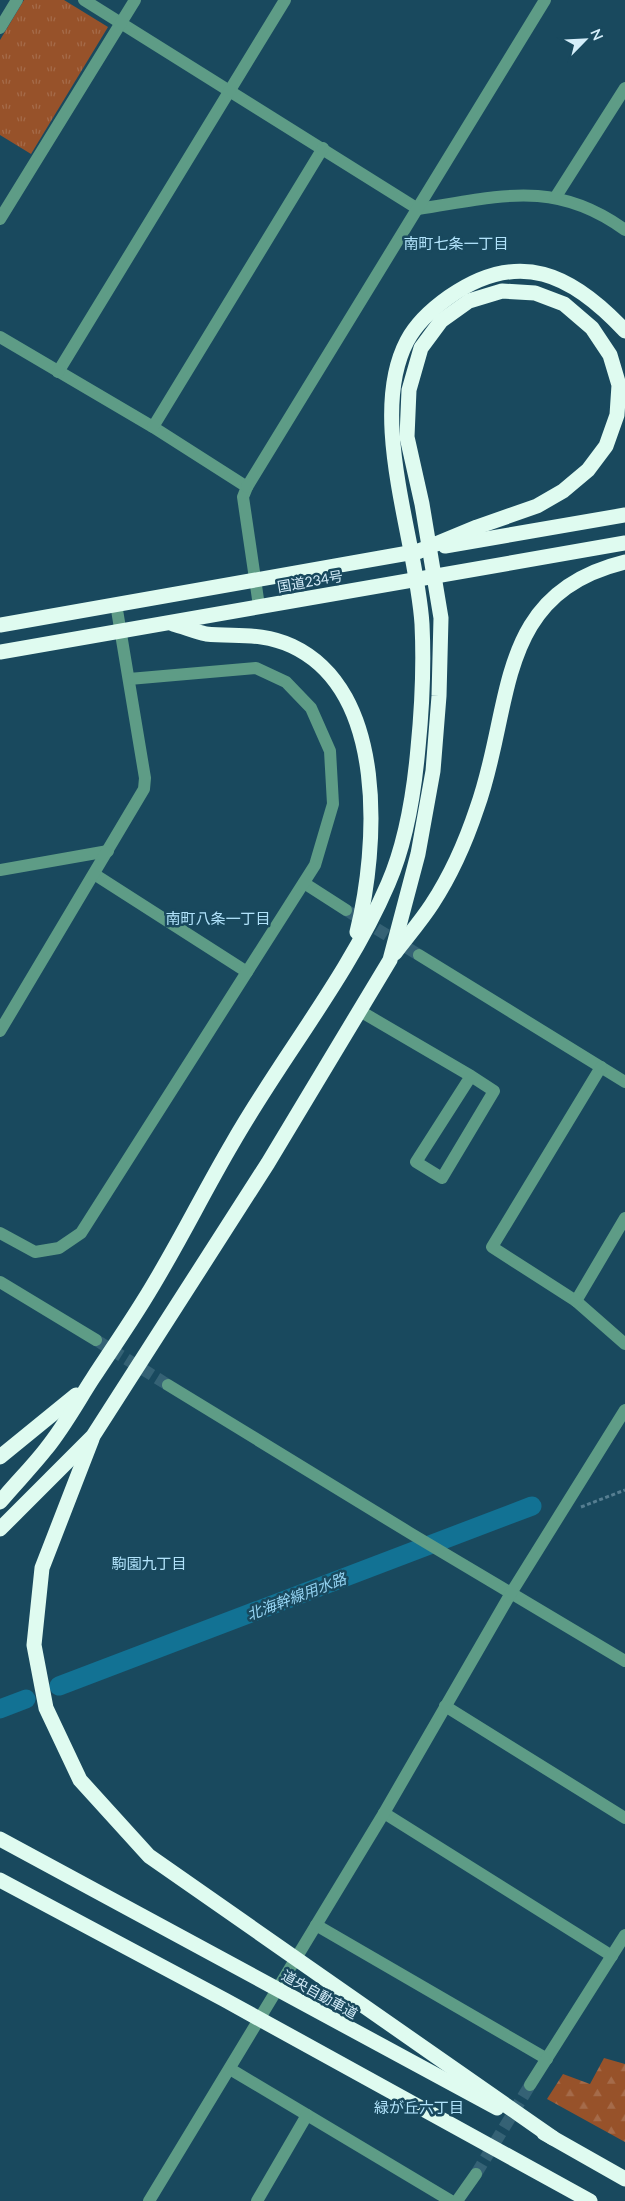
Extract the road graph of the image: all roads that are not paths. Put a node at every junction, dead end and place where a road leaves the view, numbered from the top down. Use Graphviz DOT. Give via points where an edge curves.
graph roads {
  1 [pos="17,0"];
  2 [pos="84,0"];
  3 [pos="135,0"];
  4 [pos="285,0"];
  5 [pos="545,0"];
  6 [pos="121,23"];
  7 [pos="0,28"];
  8 [pos="625,88"];
  9 [pos="230,90"];
  10 [pos="323,148"];
  11 [pos="555,198"];
  12 [pos="418,209"];
  13 [pos="0,219"];
  14 [pos="625,230"];
  15 [pos="625,331"];
  16 [pos="0,337"];
  17 [pos="58,372"];
  18 [pos="152,427"];
  19 [pos="247,487"];
  20 [pos="625,515"];
  21 [pos="625,542"];
  22 [pos="419,551"];
  23 [pos="625,562"];
  24 [pos="256,580"];
  25 [pos="116,604"];
  26 [pos="260,606"];
  27 [pos="0,624"];
  28 [pos="171,624"];
  29 [pos="121,632"];
  30 [pos="0,652"];
  31 [pos="130,679"];
  32 [pos="108,851"];
  33 [pos="0,870"];
  34 [pos="94,874"];
  35 [pos="304,883"];
  36 [pos="346,910"];
  37 [pos="419,955"];
  38 [pos="352,956"];
  39 [pos="390,960"];
  40 [pos="247,972"];
  41 [pos="360,1010"];
  42 [pos="0,1032"];
  43 [pos="601,1067"];
  44 [pos="471,1076"];
  45 [pos="625,1082"];
  46 [pos="625,1218"];
  47 [pos="0,1233"];
  48 [pos="0,1282"];
  49 [pos="576,1301"];
  50 [pos="96,1340"];
  51 [pos="625,1344"];
  52 [pos="89,1385"];
  53 [pos="168,1385"];
  54 [pos="625,1410"];
  55 [pos="93,1436"];
  56 [pos="0,1457"];
  57 [pos="0,1502"];
  58 [pos="0,1529"];
  59 [pos="511,1593"];
  60 [pos="625,1661"];
  61 [pos="445,1706"];
  62 [pos="384,1813"];
  63 [pos="625,1818"];
  64 [pos="0,1839"];
  65 [pos="0,1882"];
  66 [pos="316,1925"];
  67 [pos="625,1935"];
  68 [pos="612,1956"];
  69 [pos="547,2059"];
  70 [pos="230,2069"];
  71 [pos="530,2085"];
  72 [pos="307,2115"];
  73 [pos="553,2138"];
  74 [pos="476,2174"];
  75 [pos="625,2179"];
  76 [pos="149,2201"];
  77 [pos="257,2201"];
  78 [pos="451,2201"];
  79 [pos="457,2201"];
  80 [pos="590,2201"];
  1 -- 7 [label="street"];
  2 -- 6 [label="street"];
  3 -- 6 [label="street"];
  4 -- 9 [label="street"];
  5 -- 12 [label="street"];
  6 -- 9 [label="street"];
  6 -- 13 [label="street"];
  8 -- 11 [label="street"];
  9 -- 10 [label="street"];
  9 -- 17 [label="street"];
  10 -- 12 [label="street"];
  10 -- 18 [label="street"];
  11 -- 12 [label="street" via="528,194 501,196"];
  11 -- 14 [label="street" via="607,217"];
  12 -- 19 [label="street"];
  15 -- 38 [label="highway" via="604,308 568,283 536,272 503,271 466,284 427,312 406,342 394,377 390,407 393,447 422,622 418,750 410,807 389,883"];
  16 -- 17 [label="street"];
  17 -- 18 [label="street"];
  18 -- 19 [label="street"];
  19 -- 24 [label="street" via="243,497"];
  20 -- 22 [label="highway, 国道234号"];
  21 -- 26 [label="highway, 国道234号"];
  22 -- 24 [label="highway, 国道234号"];
  22 -- 39 [label="highway" via="477,527 537,506 563,492 588,470 606,446 617,415 619,385 610,355 592,328 564,304 535,293 502,291 468,301 441,321 422,348 409,390 407,438 422,504 441,618 439,696 433,771 418,854"];
  23 -- 39 [label="highway" via="577,579 553,596 530,624 515,661 478,806 459,854 432,904"];
  24 -- 25 [label="highway, 国道234号"];
  24 -- 26 [label="street"];
  25 -- 27 [label="highway, 国道234号"];
  25 -- 29 [label="street"];
  26 -- 28 [label="highway, 国道234号"];
  28 -- 29 [label="highway, 国道234号"];
  28 -- 38 [label="highway" via="206,634 264,636 293,646 317,662 337,684 352,711 370,776 372,813 364,904"];
  29 -- 30 [label="highway, 国道234号"];
  29 -- 31 [label="street"];
  31 -- 32 [label="street" via="144,789"];
  31 -- 35 [label="street" via="256,668 286,682 311,708 330,751 333,804 315,866"];
  32 -- 33 [label="street"];
  32 -- 34 [label="street"];
  34 -- 40 [label="street"];
  34 -- 42 [label="street"];
  35 -- 36 [label="street"];
  35 -- 40 [label="street"];
  37 -- 43 [label="street"];
  38 -- 52 [label="highway" via="233,1140 146,1298"];
  39 -- 41 [label="highway"];
  40 -- 47 [label="street" via="81,1233 59,1248 35,1252"];
  41 -- 44 [label="street"];
  41 -- 55 [label="highway" via="268,1163"];
  43 -- 45 [label="street"];
  43 -- 49 [label="street" via="492,1247"];
  44 -- 44 [label="street" via="416,1162 442,1178 494,1091"];
  46 -- 49 [label="street"];
  48 -- 50 [label="street"];
  49 -- 51 [label="street"];
  52 -- 56 [label="highway"];
  52 -- 57 [label="highway" via="48,1447"];
  53 -- 59 [label="street"];
  54 -- 59 [label="street"];
  55 -- 58 [label="highway"];
  55 -- 73 [label="highway" via="42,1568 34,1645 46,1708 80,1780 149,1856"];
  59 -- 60 [label="street"];
  59 -- 61 [label="street"];
  61 -- 62 [label="street"];
  61 -- 63 [label="street"];
  62 -- 66 [label="street"];
  62 -- 68 [label="street"];
  64 -- 73 [label="highway, 道央自動車道"];
  65 -- 80 [label="highway" via="225,2000"];
  66 -- 69 [label="street"];
  66 -- 70 [label="street"];
  67 -- 68 [label="street"];
  68 -- 69 [label="street"];
  69 -- 71 [label="street"];
  70 -- 72 [label="street"];
  70 -- 76 [label="street"];
  72 -- 77 [label="street"];
  72 -- 78 [label="street"];
  73 -- 75 [label="highway, 道央自動車道"];
  74 -- 79 [label="street"];
}
